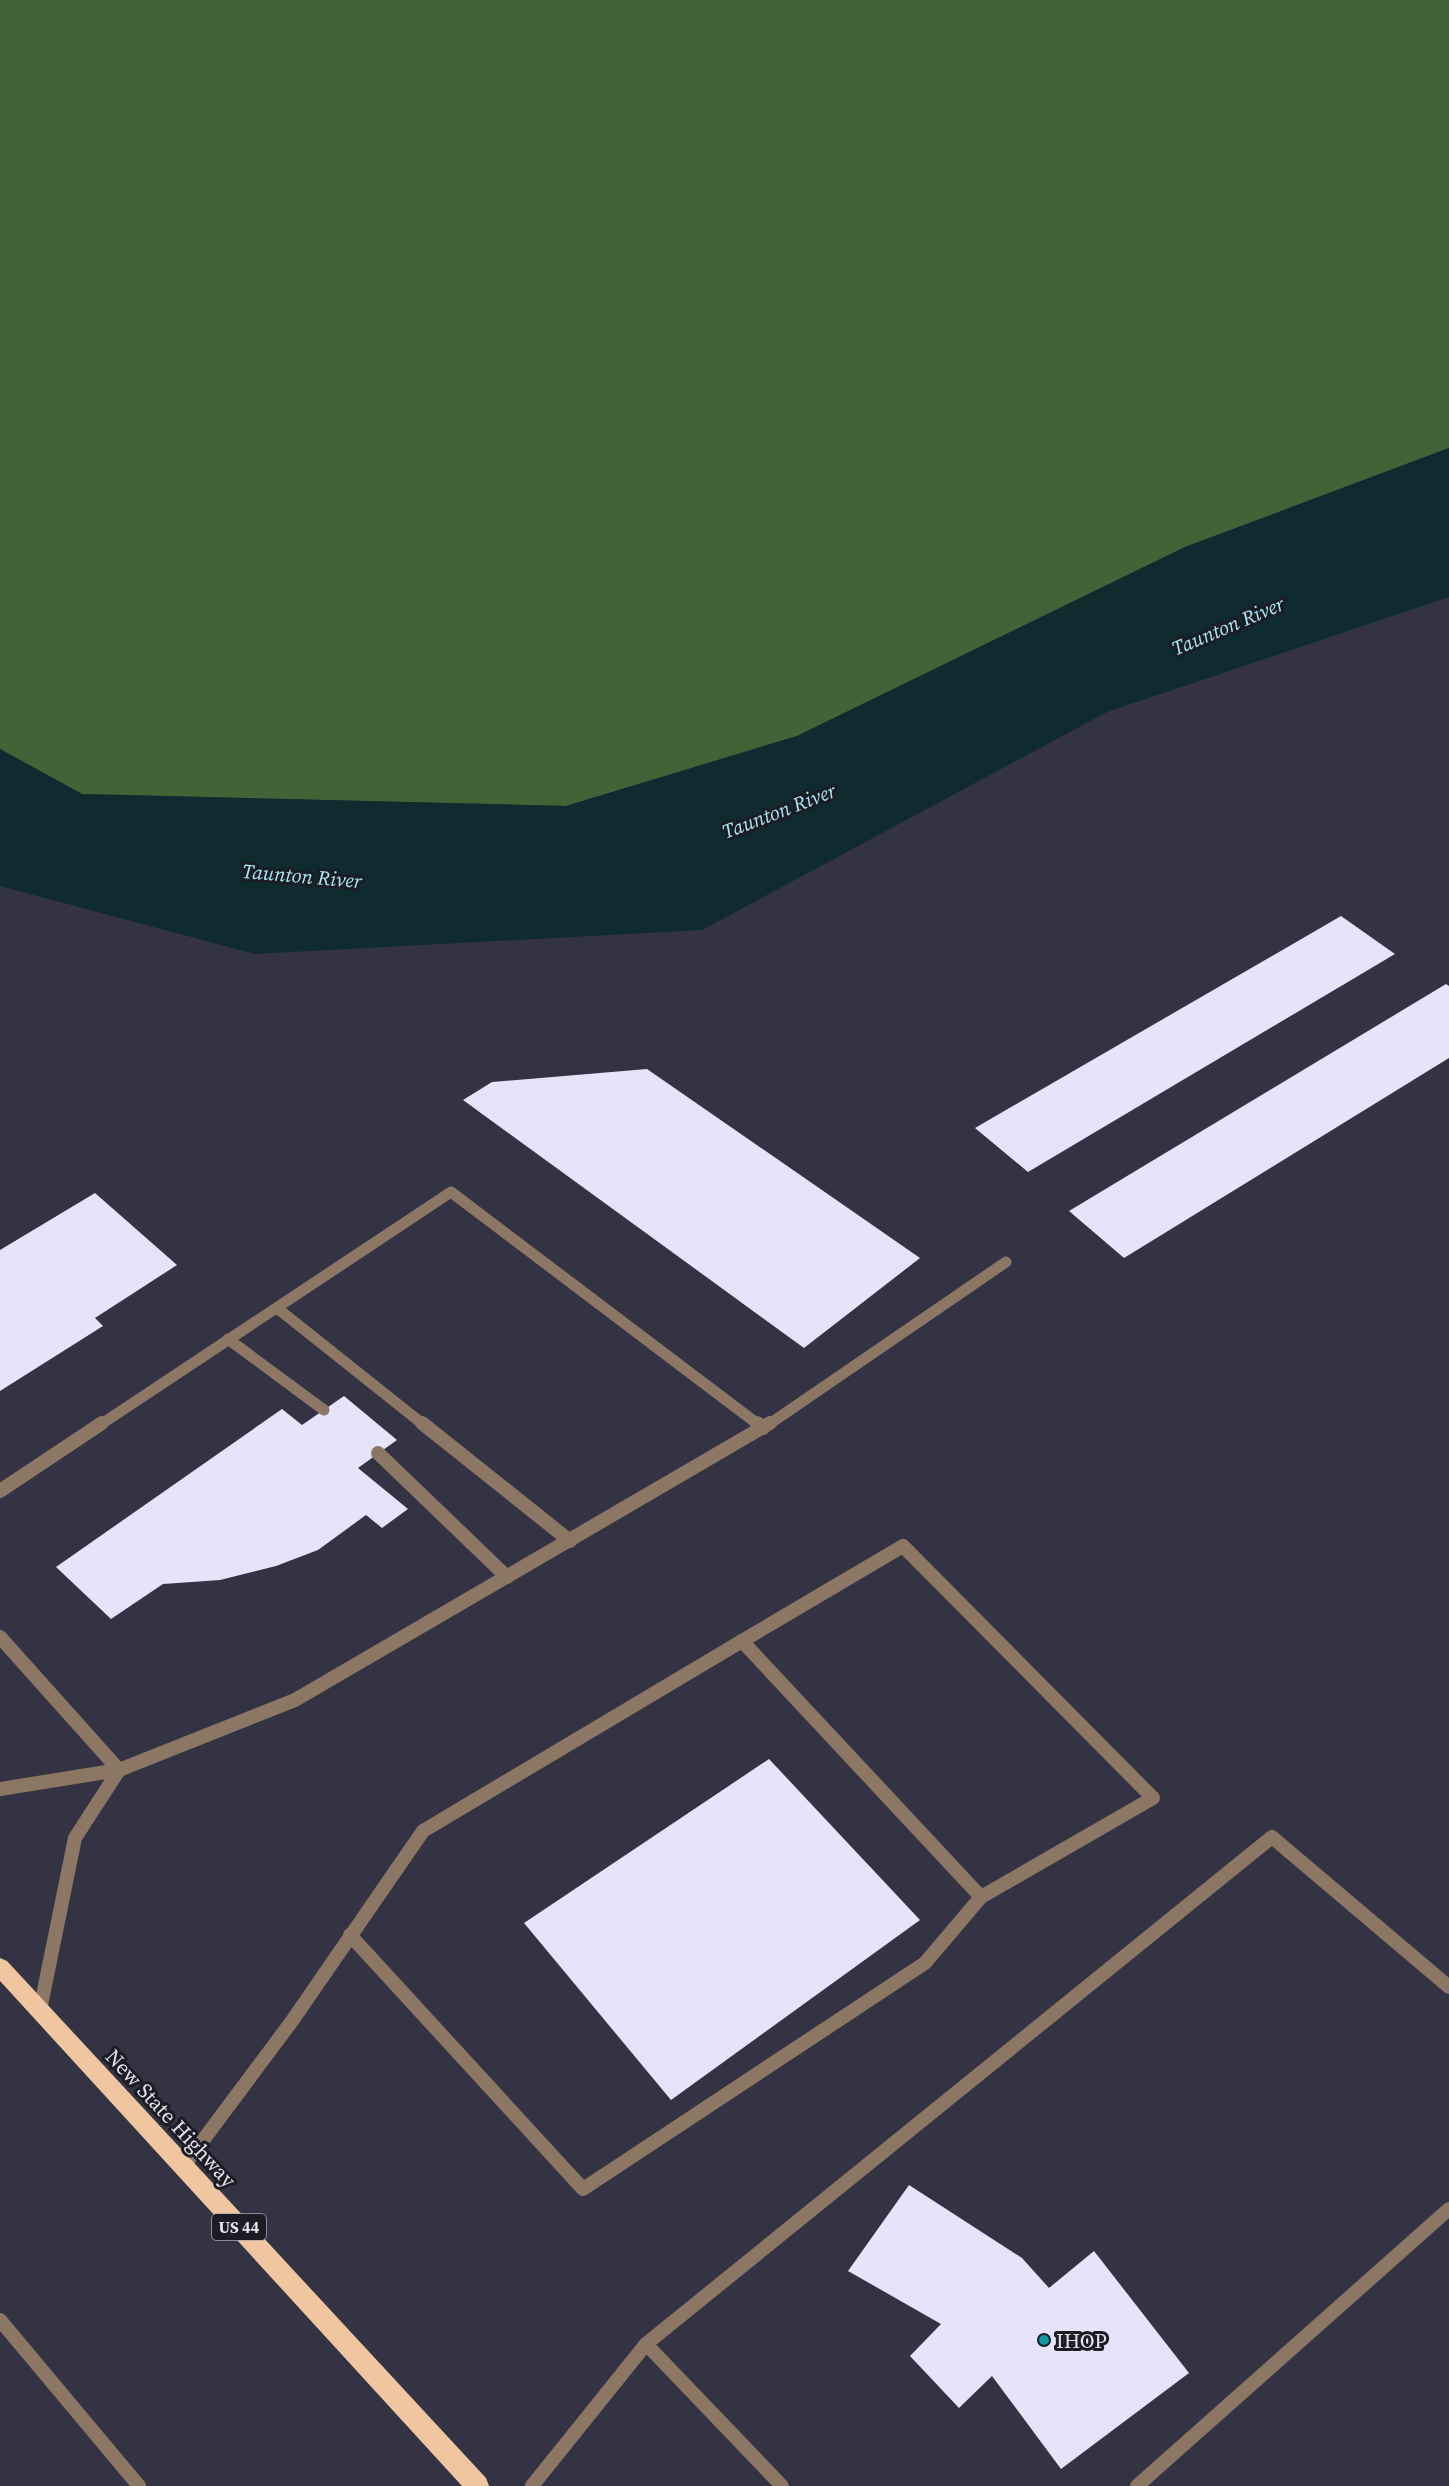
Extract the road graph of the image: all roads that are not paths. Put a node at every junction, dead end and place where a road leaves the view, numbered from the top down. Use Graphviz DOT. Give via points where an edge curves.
graph roads {
  1 [pos="1006,1262"];
  2 [pos="277,1308"];
  3 [pos="228,1339"];
  4 [pos="324,1410"];
  5 [pos="763,1428"];
  6 [pos="378,1453"];
  7 [pos="0,1491"];
  8 [pos="570,1541"];
  9 [pos="507,1577"];
  10 [pos="0,1637"];
  11 [pos="742,1641"];
  12 [pos="119,1770"];
  13 [pos="0,1789"];
  14 [pos="981,1897"];
  15 [pos="350,1935"];
  16 [pos="0,1967"];
  17 [pos="1449,1987"];
  18 [pos="40,2010"];
  19 [pos="183,2167"];
  20 [pos="1449,2209"];
  21 [pos="0,2320"];
  22 [pos="646,2344"];
  23 [pos="139,2486"];
  24 [pos="478,2486"];
  25 [pos="532,2486"];
  26 [pos="782,2486"];
  27 [pos="1137,2486"];
  1 -- 5 [label="lane"];
  2 -- 3 [label="lane"];
  2 -- 5 [label="lane" via="451,1191"];
  2 -- 8 [label="lane"];
  3 -- 4 [label="lane"];
  3 -- 7 [label="lane"];
  5 -- 8 [label="lane"];
  6 -- 9 [label="lane"];
  8 -- 9 [label="lane"];
  9 -- 12 [label="lane" via="295,1700"];
  10 -- 12 [label="lane"];
  11 -- 14 [label="lane"];
  11 -- 14 [label="lane" via="903,1546 1153,1798"];
  11 -- 15 [label="lane" via="423,1831"];
  12 -- 13 [label="lane"];
  12 -- 18 [label="lane" via="75,1838"];
  14 -- 15 [label="lane" via="925,1962 583,2189"];
  15 -- 19 [label="lane" via="292,2021"];
  16 -- 18 [label="highway, New State Highway / US 44"];
  17 -- 22 [label="lane" via="1272,1837"];
  18 -- 19 [label="highway, New State Highway / US 44"];
  19 -- 24 [label="highway, New State Highway / US 44"];
  20 -- 27 [label="lane"];
  21 -- 23 [label="lane"];
  22 -- 25 [label="lane"];
  22 -- 26 [label="lane"];
}
